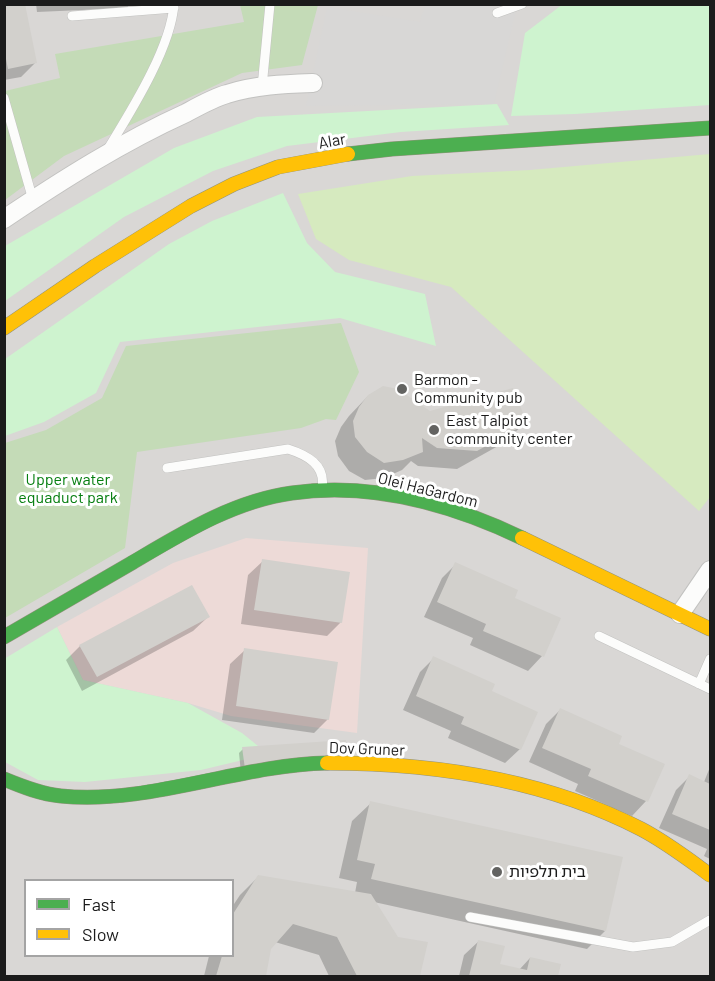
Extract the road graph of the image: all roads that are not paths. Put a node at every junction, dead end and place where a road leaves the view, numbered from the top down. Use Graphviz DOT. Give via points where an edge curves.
graph roads {
  1 [pos="270,4"];
  2 [pos="522,4"];
  3 [pos="174,6"];
  4 [pos="497,14"];
  5 [pos="72,16"];
  6 [pos="314,83"];
  7 [pos="262,87"];
  8 [pos="4,98"];
  9 [pos="711,128"];
  10 [pos="103,157"];
  11 [pos="33,200"];
  12 [pos="4,219"];
  13 [pos="4,328"];
  14 [pos="167,468"];
  15 [pos="322,490"];
  16 [pos="711,570"];
  17 [pos="680,614"];
  18 [pos="711,629"];
  19 [pos="598,636"];
  20 [pos="4,637"];
  21 [pos="711,659"];
  22 [pos="699,684"];
  23 [pos="711,689"];
  24 [pos="340,751"];
  25 [pos="329,753"];
  26 [pos="360,764"];
  27 [pos="242,773"];
  28 [pos="4,779"];
  29 [pos="711,874"];
  30 [pos="470,917"];
  31 [pos="711,920"];
  1 -- 7 [label="lane"];
  2 -- 4 [label="lane"];
  3 -- 5 [label="lane"];
  3 -- 10 [label="lane" via="162,49"];
  6 -- 7 [label="street"];
  7 -- 10 [label="street" via="225,94 160,124"];
  8 -- 11 [label="lane"];
  9 -- 13 [label="street, Alar" via="392,149 278,167 191,206"];
  10 -- 11 [label="street"];
  11 -- 12 [label="street"];
  14 -- 15 [label="lane" via="288,449 315,464 324,478"];
  15 -- 17 [label="street, Olei HaGardom" via="385,493 465,514"];
  15 -- 20 [label="street, Olei HaGardom" via="291,493 215,517"];
  16 -- 17 [label="street"];
  17 -- 18 [label="street, Olei HaGardom"];
  19 -- 22 [label="lane"];
  21 -- 22 [label="lane"];
  22 -- 23 [label="lane"];
  24 -- 26 [label="lane"];
  25 -- 27 [label="lane" via="253,762"];
  26 -- 27 [label="street, Dov Gruner" via="317,764"];
  26 -- 29 [label="street, Dov Gruner" via="442,770 556,794 631,824"];
  27 -- 28 [label="street, Dov Gruner" via="89,798 56,796 18,787"];
  30 -- 31 [label="lane" via="633,947 672,942"];
}
